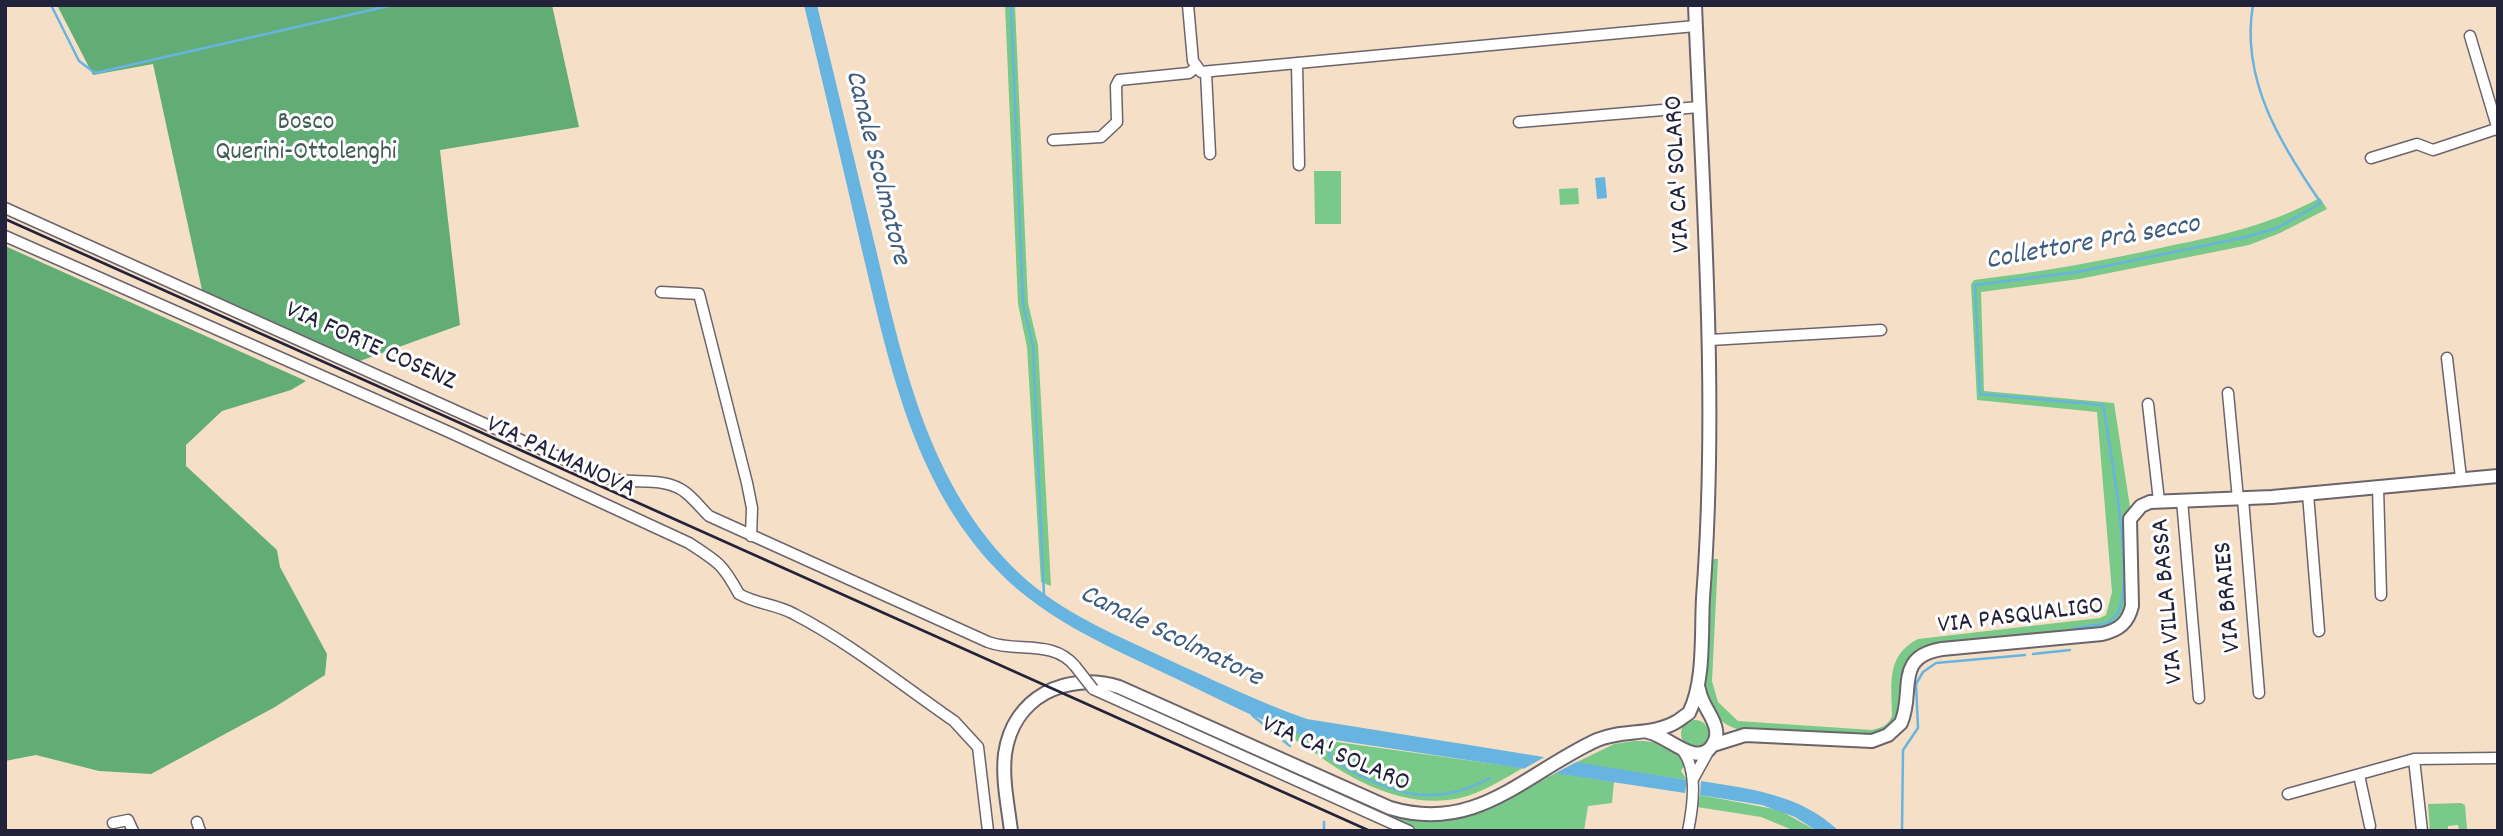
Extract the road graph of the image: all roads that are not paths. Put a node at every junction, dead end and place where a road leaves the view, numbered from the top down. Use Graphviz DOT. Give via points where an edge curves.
graph roads {
  1 [pos="1188,5"];
  2 [pos="1695,5"];
  3 [pos="1695,26"];
  4 [pos="2470,36"];
  5 [pos="1297,63"];
  6 [pos="1195,68"];
  7 [pos="1206,72"];
  8 [pos="1699,107"];
  9 [pos="1519,122"];
  10 [pos="2497,130"];
  11 [pos="1053,140"];
  12 [pos="1210,154"];
  13 [pos="2371,158"];
  14 [pos="1299,164"];
  15 [pos="5,208"];
  16 [pos="5,236"];
  17 [pos="661,292"];
  18 [pos="1881,330"];
  19 [pos="1710,340"];
  20 [pos="2446,358"];
  21 [pos="2228,393"];
  22 [pos="2148,404"];
  23 [pos="2498,476"];
  24 [pos="2461,478"];
  25 [pos="2378,487"];
  26 [pos="2308,494"];
  27 [pos="2241,499"];
  28 [pos="2182,500"];
  29 [pos="2159,501"];
  30 [pos="751,536"];
  31 [pos="2381,594"];
  32 [pos="2319,631"];
  33 [pos="1698,678"];
  34 [pos="2259,693"];
  35 [pos="2199,698"];
  36 [pos="1689,713"];
  37 [pos="1712,720"];
  38 [pos="1677,722"];
  39 [pos="1643,731"];
  40 [pos="1745,735"];
  41 [pos="1680,747"];
  42 [pos="1711,747"];
  43 [pos="2498,758"];
  44 [pos="2414,759"];
  45 [pos="2359,775"];
  46 [pos="1692,779"];
  47 [pos="2288,794"];
  48 [pos="113,822"];
  49 [pos="2370,826"];
  50 [pos="133,829"];
  51 [pos="988,831"];
  52 [pos="1011,831"];
  53 [pos="1409,831"];
  54 [pos="1688,831"];
  55 [pos="2422,831"];
  1 -- 6 [label="street"];
  2 -- 3 [label="street, VIA CA' SOLARO"];
  3 -- 5 [label="street"];
  3 -- 8 [label="street, VIA CA' SOLARO"];
  4 -- 10 [label="street"];
  5 -- 7 [label="street"];
  5 -- 14 [label="street"];
  6 -- 7 [label="street"];
  6 -- 11 [label="street" via="1189,73 1119,80 1117,122 1101,137"];
  7 -- 12 [label="street"];
  8 -- 9 [label="street"];
  8 -- 19 [label="street, VIA CA' SOLARO"];
  10 -- 13 [label="street" via="2433,150 2417,144"];
  15 -- 30 [label="street, VIA FORTE COSENZ" via="603,477 622,483 653,481 676,486 709,516"];
  16 -- 51 [label="street, VIA PALMANOVA" via="689,543 730,573 739,594 774,604 813,624 973,738"];
  17 -- 30 [label="street" via="699,294 747,483"];
  18 -- 19 [label="street"];
  19 -- 33 [label="street, VIA CA' SOLARO" via="1707,536"];
  20 -- 24 [label="street"];
  21 -- 27 [label="street, VIA BRAIES"];
  22 -- 29 [label="street"];
  23 -- 24 [label="street, VIA PASQUALIGO"];
  24 -- 25 [label="street, VIA PASQUALIGO"];
  25 -- 26 [label="street, VIA PASQUALIGO"];
  25 -- 31 [label="street"];
  26 -- 27 [label="street, VIA PASQUALIGO"];
  26 -- 32 [label="street"];
  27 -- 28 [label="street, VIA PASQUALIGO"];
  27 -- 34 [label="street, VIA BRAIES"];
  28 -- 29 [label="street, VIA PASQUALIGO"];
  28 -- 35 [label="street, VIA VILLA BASSA"];
  29 -- 40 [label="street, VIA PASQUALIGO" via="2141,506 2130,519 2132,606 2119,629 1924,654 1909,671 1901,723 1880,739"];
  30 -- 53 [label="street, VIA CA' SOLARO, bridge" via="988,642 1018,650 1047,648 1062,654 1093,689"];
  33 -- 36 [label="street, VIA CA' SOLARO"];
  33 -- 37 [label="street, VIA CA' SOLARO" via="1700,698"];
  36 -- 37 [label="street"];
  36 -- 38 [label="street, VIA CA' SOLARO"];
  37 -- 40 [label="street, VIA PASQUALIGO"];
  37 -- 42 [label="street, VIA CA' SOLARO" via="1716,738"];
  38 -- 39 [label="street, VIA CA' SOLARO"];
  38 -- 41 [label="street, VIA CA' SOLARO" via="1674,729"];
  39 -- 41 [label="street, VIA CA' SOLARO"];
  39 -- 52 [label="street, VIA CA' SOLARO" via="1609,736 1468,811 1432,816 1406,813 1349,790 1134,693 1094,681 1071,682 1032,701 1013,727 1004,767"];
  40 -- 42 [label="street, VIA PASQUALIGO"];
  41 -- 42 [label="street, VIA CA' SOLARO" via="1695,755"];
  41 -- 46 [label="street, VIA CA' SOLARO" via="1689,759"];
  42 -- 46 [label="street, VIA CA' SOLARO"];
  43 -- 44 [label="street"];
  44 -- 45 [label="street"];
  44 -- 55 [label="street"];
  45 -- 47 [label="street"];
  45 -- 49 [label="street"];
  46 -- 54 [label="street, VIA CA' SOLARO"];
  48 -- 50 [label="street" via="124,818"];
}
